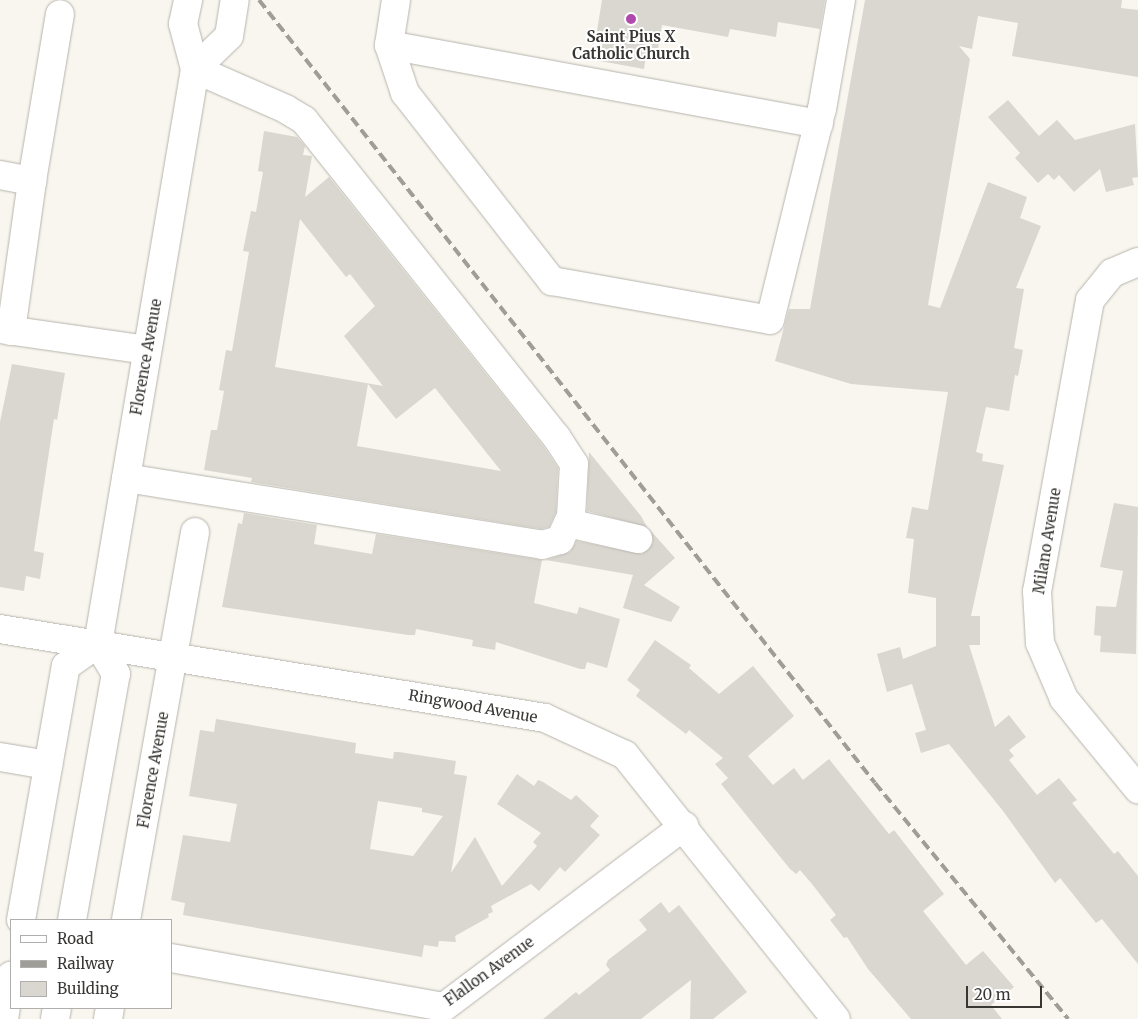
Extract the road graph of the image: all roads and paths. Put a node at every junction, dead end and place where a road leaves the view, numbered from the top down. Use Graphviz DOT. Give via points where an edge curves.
graph roads {
  1 [pos="188,0"];
  2 [pos="235,0"];
  3 [pos="396,0"];
  4 [pos="841,0"];
  5 [pos="60,14"];
  6 [pos="389,45"];
  7 [pos="196,70"];
  8 [pos="819,124"];
  9 [pos="0,175"];
  10 [pos="32,181"];
  11 [pos="1138,262"];
  12 [pos="6,330"];
  13 [pos="147,350"];
  14 [pos="126,478"];
  15 [pos="568,524"];
  16 [pos="195,532"];
  17 [pos="638,539"];
  18 [pos="0,629"];
  19 [pos="98,644"];
  20 [pos="173,655"];
  21 [pos="0,757"];
  22 [pos="48,765"];
  23 [pos="1138,789"];
  24 [pos="684,826"];
  25 [pos="21,919"];
  26 [pos="72,919"];
  27 [pos="126,919"];
  28 [pos="172,958"];
  29 [pos="10,982"];
  30 [pos="4,1019"];
  31 [pos="836,1019"];
  1 -- 7 [label="street, Florence Avenue" via="183,24"];
  2 -- 7 [label="street" via="229,36"];
  3 -- 6 [label="street"];
  4 -- 8 [label="street"];
  5 -- 10 [label="street"];
  6 -- 8 [label="street"];
  6 -- 8 [label="street" via="405,92 552,281 770,320"];
  7 -- 13 [label="street, Florence Avenue"];
  7 -- 15 [label="street" via="304,120 557,438 574,464"];
  9 -- 10 [label="street"];
  10 -- 12 [label="street"];
  11 -- 23 [label="street, Milano Avenue" via="1112,273 1090,300 1038,600 1040,644 1064,699"];
  12 -- 13 [label="street"];
  13 -- 14 [label="street, Florence Avenue"];
  14 -- 15 [label="street" via="542,545 560,540"];
  14 -- 19 [label="street, Florence Avenue"];
  15 -- 17 [label="street"];
  16 -- 20 [label="street, Florence Avenue"];
  18 -- 19 [label="street, Ringwood Avenue"];
  19 -- 20 [label="street, Ringwood Avenue"];
  19 -- 22 [label="street" via="66,666"];
  19 -- 26 [label="street" via="116,674"];
  20 -- 24 [label="street, Ringwood Avenue" via="545,718 625,755"];
  20 -- 27 [label="street, Florence Avenue"];
  21 -- 22 [label="street"];
  22 -- 25 [label="street"];
  24 -- 28 [label="street, Flallon Avenue" via="444,1007"];
  24 -- 31 [label="street, Ringwood Avenue"];
  29 -- 30 [label="street"];
}
